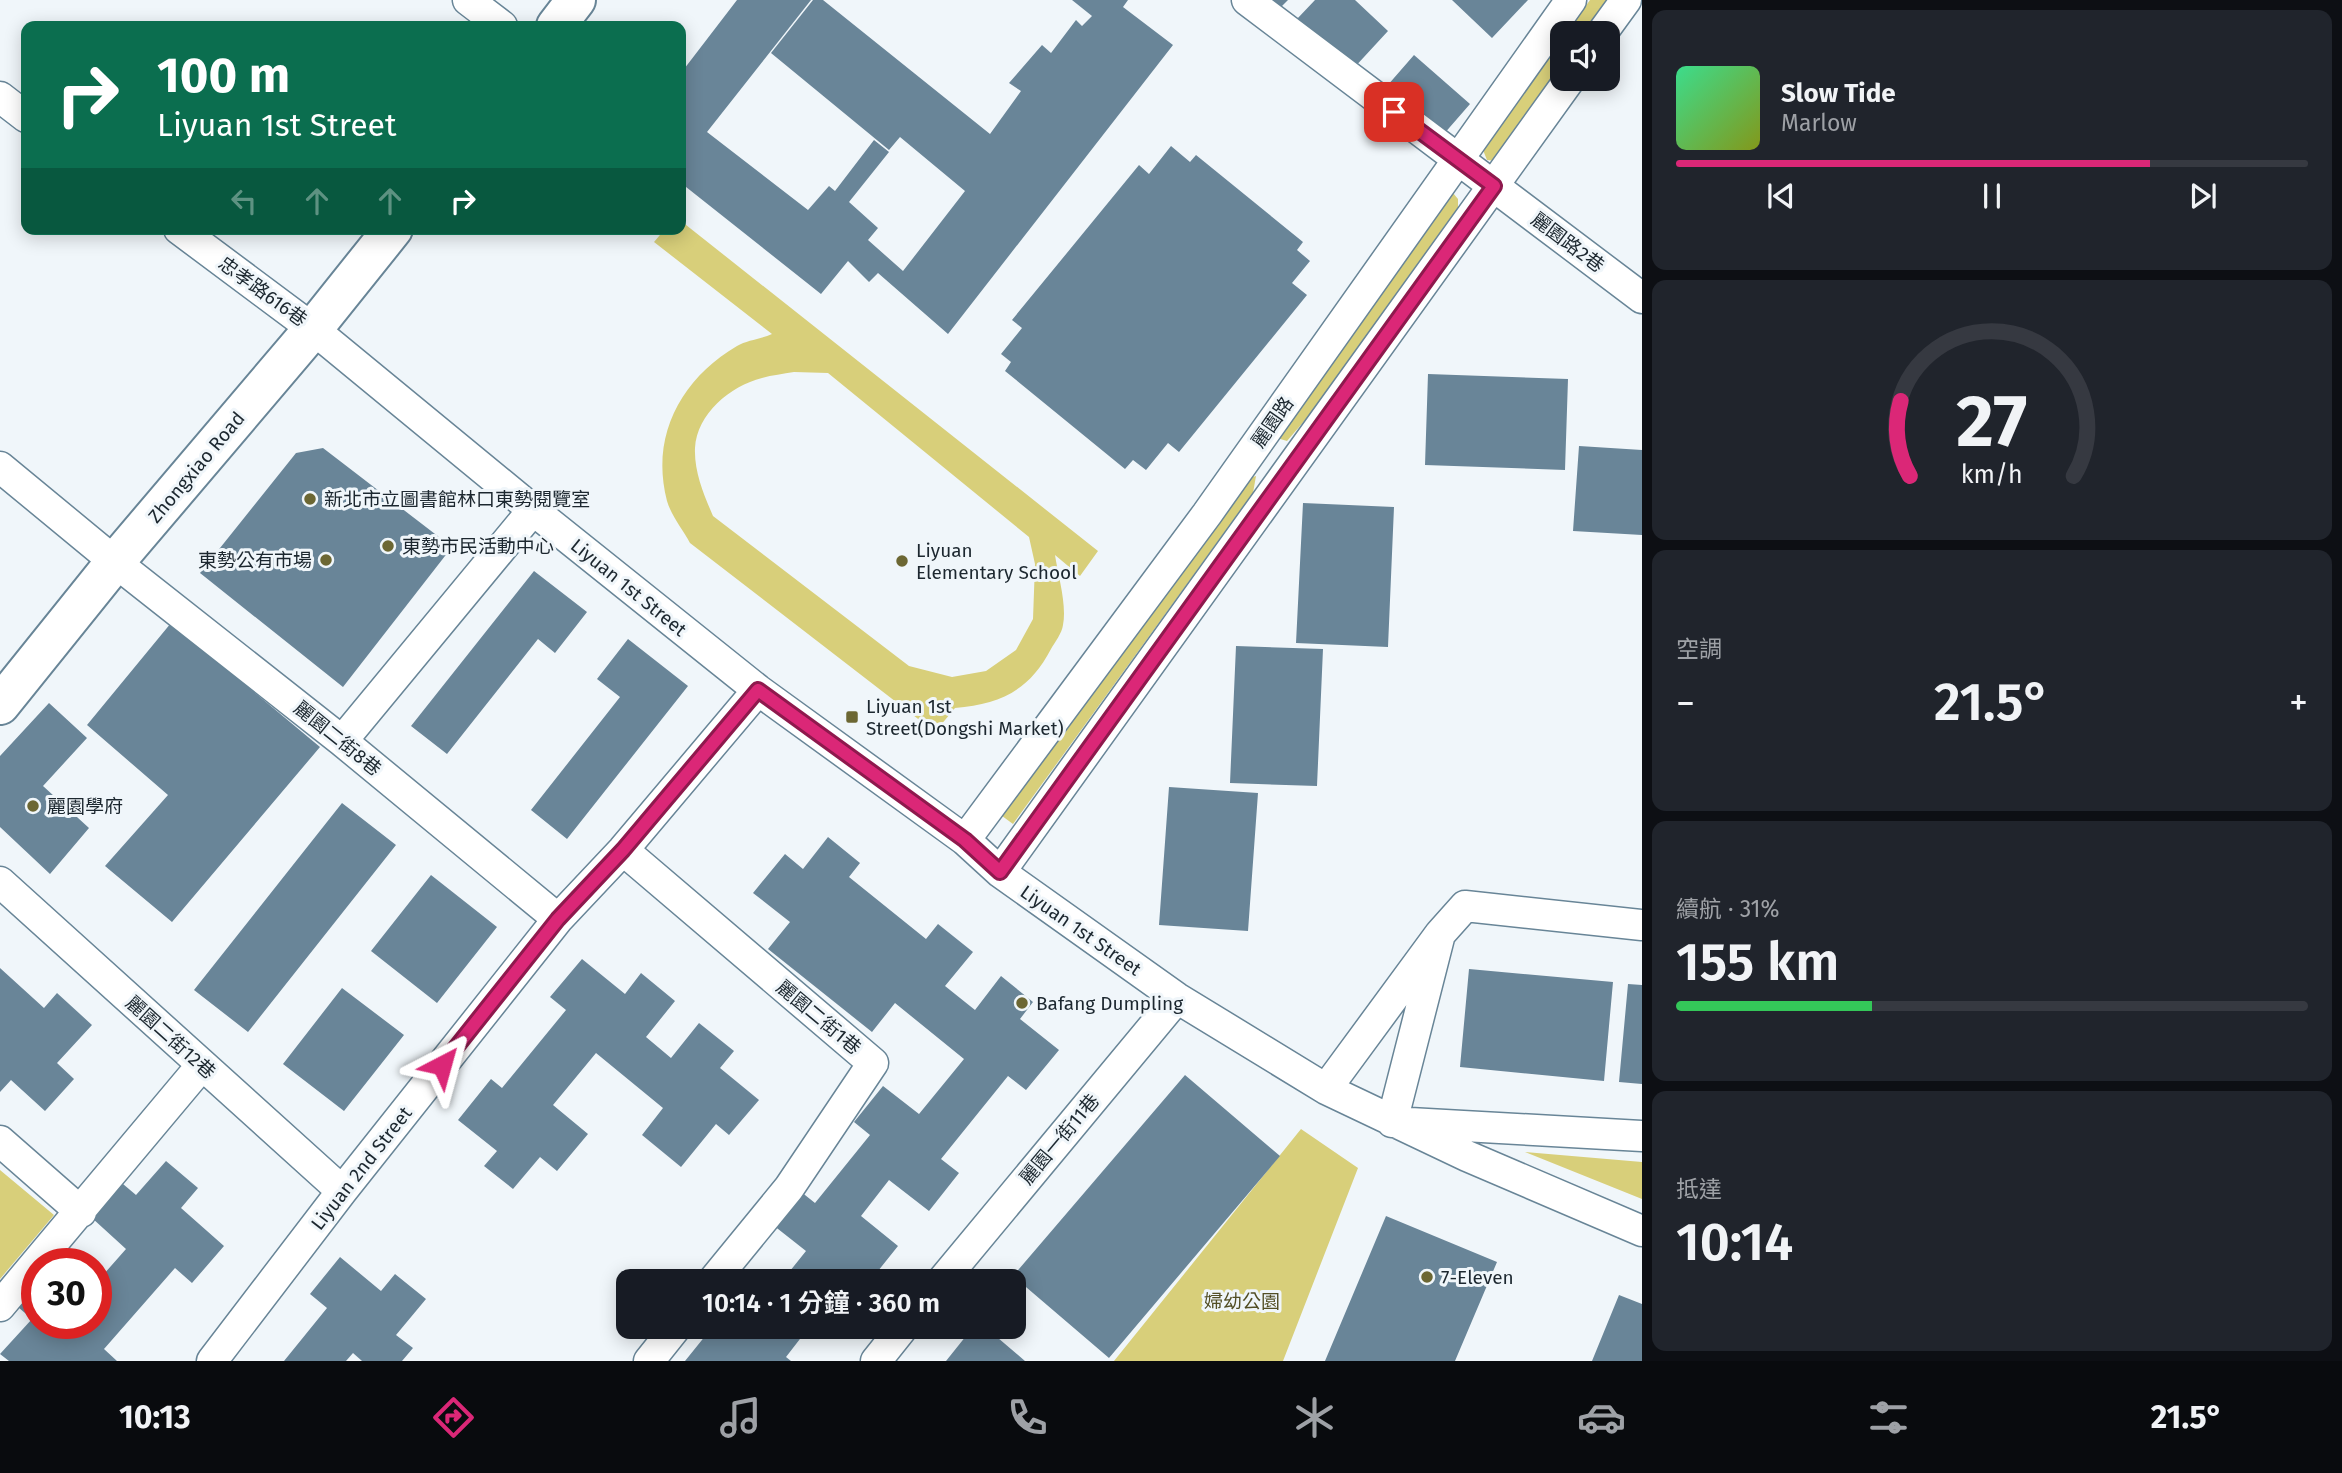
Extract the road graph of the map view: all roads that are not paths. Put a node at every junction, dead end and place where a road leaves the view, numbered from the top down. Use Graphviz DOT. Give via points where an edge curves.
graph roads {
  1 [pos="468,0"];
  2 [pos="576,0"];
  3 [pos="1247,0"];
  4 [pos="1571,0"];
  5 [pos="1626,0"];
  6 [pos="495,21"];
  7 [pos="559,21"];
  8 [pos="1611,21"];
  9 [pos="1561,91"];
  10 [pos="0,97"];
  11 [pos="21,113"];
  12 [pos="1457,160"];
  13 [pos="1494,186"];
  14 [pos="186,235"];
  15 [pos="388,235"];
  16 [pos="1642,298"];
  17 [pos="313,329"];
  18 [pos="0,467"];
  19 [pos="533,510"];
  20 [pos="115,562"];
  21 [pos="758,690"];
  22 [pos="0,705"];
  23 [pos="342,741"];
  24 [pos="965,840"];
  25 [pos="623,850"];
  26 [pos="1000,872"];
  27 [pos="0,882"];
  28 [pos="558,919"];
  29 [pos="1642,925"];
  30 [pos="1440,934"];
  31 [pos="1177,998"];
  32 [pos="202,1065"];
  33 [pos="1326,1089"];
  34 [pos="1392,1122"];
  35 [pos="1642,1136"];
  36 [pos="0,1141"];
  37 [pos="342,1191"];
  38 [pos="80,1213"];
  39 [pos="1642,1231"];
  40 [pos="723,1269"];
  41 [pos="952,1269"];
  42 [pos="0,1306"];
  43 [pos="667,1339"];
  44 [pos="894,1339"];
  45 [pos="212,1361"];
  46 [pos="649,1361"];
  47 [pos="876,1361"];
  1 -- 6 [label="street"];
  2 -- 7 [label="street"];
  3 -- 12 [label="street, 麗園路2巷"];
  4 -- 12 [label="street, 麗園路"];
  5 -- 8 [label="street"];
  9 -- 13 [label="street"];
  10 -- 11 [label="street"];
  12 -- 13 [label="street, 麗園路2巷"];
  12 -- 24 [label="street, 麗園路" via="1207,514"];
  13 -- 16 [label="street, 麗園路2巷"];
  13 -- 26 [label="street"];
  14 -- 17 [label="street, 忠孝路616巷"];
  15 -- 17 [label="street, Zhongxiao Road"];
  17 -- 19 [label="street, Liyuan 1st Street"];
  17 -- 20 [label="street, Zhongxiao Road"];
  18 -- 20 [label="street, 麗園二街8巷"];
  19 -- 21 [label="street, Liyuan 1st Street"];
  19 -- 23 [label="street"];
  20 -- 22 [label="street, Zhongxiao Road"];
  20 -- 23 [label="street, 麗園二街8巷"];
  21 -- 24 [label="street, Liyuan 1st Street"];
  21 -- 25 [label="street, Liyuan 2nd Street"];
  23 -- 28 [label="street, 麗園二街8巷"];
  24 -- 26 [label="street, Liyuan 1st Street"];
  25 -- 28 [label="street, Liyuan 2nd Street"];
  25 -- 40 [label="street, 麗園二街1巷" via="873,1063 789,1188"];
  26 -- 31 [label="street, Liyuan 1st Street"];
  27 -- 32 [label="street, 麗園二街12巷"];
  28 -- 37 [label="street, Liyuan 2nd Street"];
  29 -- 30 [label="street" via="1465,906"];
  30 -- 33 [label="street"];
  30 -- 34 [label="street"];
  31 -- 33 [label="street, Liyuan 1st Street"];
  31 -- 41 [label="street, 麗園一街11巷"];
  32 -- 37 [label="street, 麗園二街12巷"];
  32 -- 38 [label="street"];
  33 -- 34 [label="street, Liyuan 1st Street"];
  34 -- 35 [label="street"];
  34 -- 39 [label="street, Liyuan 1st Street"];
  36 -- 38 [label="street"];
  37 -- 45 [label="street, Liyuan 2nd Street"];
  38 -- 42 [label="street"];
  43 -- 46 [label="street"];
  44 -- 47 [label="street"];
}
